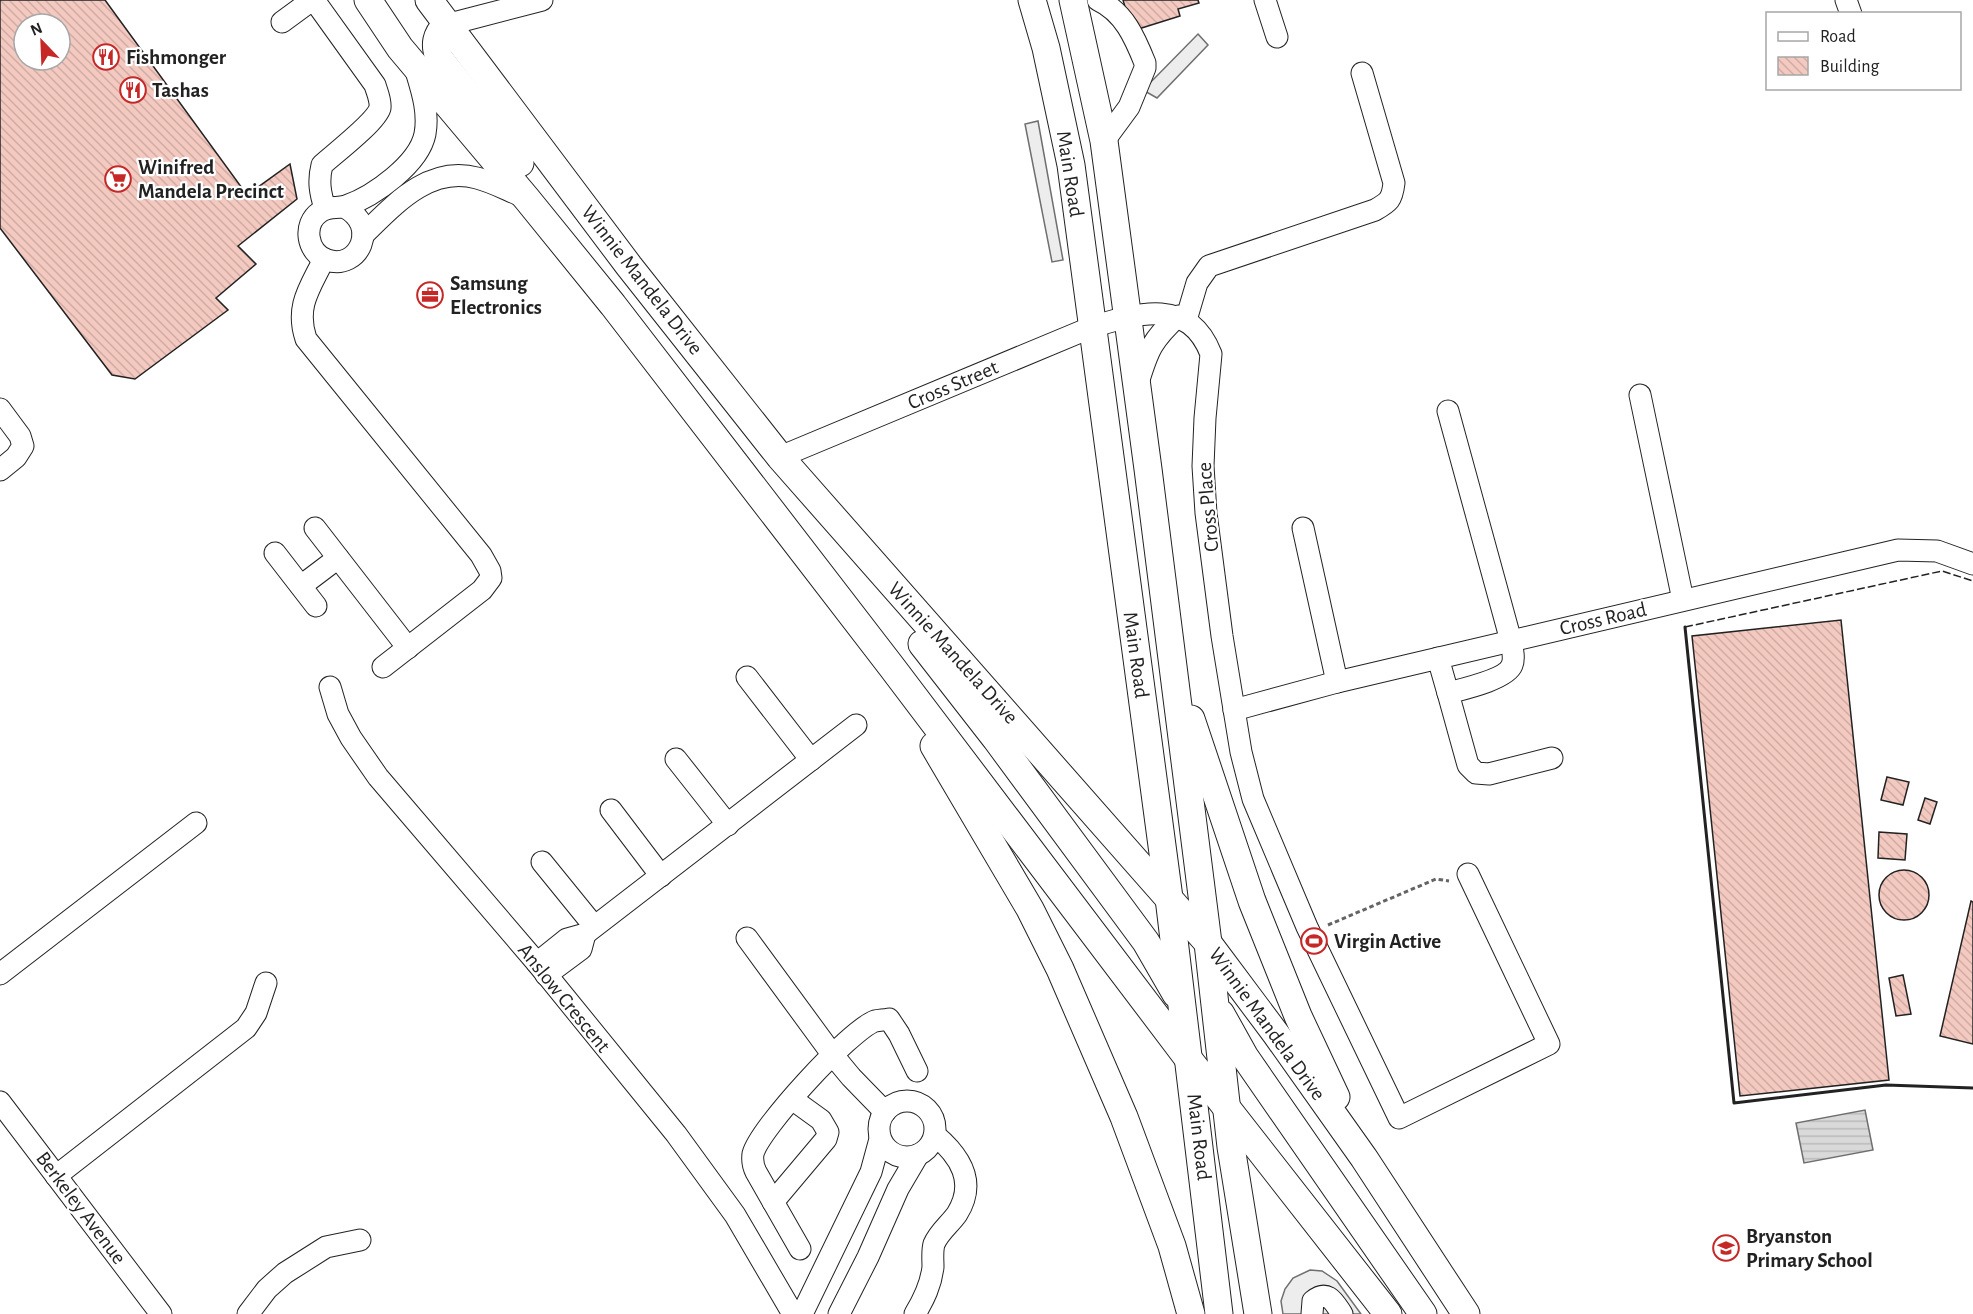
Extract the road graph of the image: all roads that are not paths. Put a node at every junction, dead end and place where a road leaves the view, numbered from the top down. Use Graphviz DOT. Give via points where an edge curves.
graph roads {
  1 [pos="313,0"];
  2 [pos="368,0"];
  3 [pos="429,0"];
  4 [pos="542,0"];
  5 [pos="1032,0"];
  6 [pos="1073,0"];
  7 [pos="1264,0"];
  8 [pos="1101,1"];
  9 [pos="282,22"];
  10 [pos="447,25"];
  11 [pos="1277,37"];
  12 [pos="413,63"];
  13 [pos="1362,73"];
  14 [pos="1104,141"];
  15 [pos="527,199"];
  16 [pos="334,208"];
  17 [pos="363,235"];
  18 [pos="324,259"];
  19 [pos="613,305"];
  20 [pos="1126,316"];
  21 [pos="1182,318"];
  22 [pos="1092,327"];
  23 [pos="1137,386"];
  24 [pos="1640,395"];
  25 [pos="0,409"];
  26 [pos="1449,411"];
  27 [pos="780,457"];
  28 [pos="0,470"];
  29 [pos="315,528"];
  30 [pos="1303,528"];
  31 [pos="275,553"];
  32 [pos="338,558"];
  33 [pos="869,560"];
  34 [pos="1973,564"];
  35 [pos="301,586"];
  36 [pos="1683,600"];
  37 [pos="316,606"];
  38 [pos="1511,641"];
  39 [pos="408,648"];
  40 [pos="1170,652"];
  41 [pos="1438,658"];
  42 [pos="891,666"];
  43 [pos="383,667"];
  44 [pos="747,677"];
  45 [pos="1337,682"];
  46 [pos="330,687"];
  47 [pos="1448,693"];
  48 [pos="1234,710"];
  49 [pos="856,725"];
  50 [pos="1552,758"];
  51 [pos="676,759"];
  52 [pos="812,760"];
  53 [pos="611,810"];
  54 [pos="196,823"];
  55 [pos="728,825"];
  56 [pos="542,862"];
  57 [pos="661,876"];
  58 [pos="1460,879"];
  59 [pos="1169,898"];
  60 [pos="590,930"];
  61 [pos="747,938"];
  62 [pos="1208,943"];
  63 [pos="542,969"];
  64 [pos="0,974"];
  65 [pos="266,982"];
  66 [pos="1213,998"];
  67 [pos="1182,1006"];
  68 [pos="832,1054"];
  69 [pos="1190,1061"];
  70 [pos="917,1071"];
  71 [pos="792,1099"];
  72 [pos="0,1102"];
  73 [pos="1227,1107"];
  74 [pos="885,1112"];
  75 [pos="934,1135"];
  76 [pos="880,1138"];
  77 [pos="918,1155"];
  78 [pos="1364,1158"];
  79 [pos="56,1176"];
  80 [pos="773,1202"];
  81 [pos="360,1240"];
  82 [pos="800,1249"];
  83 [pos="822,1272"];
  84 [pos="853,1287"];
  85 [pos="162,1314"];
  86 [pos="249,1314"];
  87 [pos="793,1314"];
  88 [pos="802,1314"];
  89 [pos="839,1314"];
  90 [pos="915,1314"];
  91 [pos="1191,1314"];
  92 [pos="1219,1314"];
  93 [pos="1258,1314"];
  94 [pos="1312,1314"];
  95 [pos="1342,1314"];
  96 [pos="1388,1314"];
  97 [pos="1422,1314"];
  98 [pos="1466,1314"];
  1 -- 9 [label="street"];
  1 -- 16 [label="street" via="375,85 380,100 374,119 322,165 319,192"];
  2 -- 12 [label="main road, Winnie Mandela Drive"];
  3 -- 10 [label="main road, Winnie Mandela Drive"];
  4 -- 10 [label="street"];
  5 -- 22 [label="main road, Main Road" via="1071,165"];
  6 -- 14 [label="main road, Main Road"];
  7 -- 11 [label="street"];
  8 -- 14 [label="street" via="1129,28 1145,63 1129,107"];
  10 -- 19 [label="main road" via="435,44 439,58 609,280"];
  10 -- 27 [label="main road, Winnie Mandela Drive"];
  12 -- 15 [label="main road, Winnie Mandela Drive"];
  12 -- 16 [label="street" via="425,100 426,120 425,135 416,154 385,184"];
  13 -- 21 [label="street" via="1394,183 1389,202 1209,267 1197,283"];
  14 -- 20 [label="main road, Main Road"];
  15 -- 17 [label="street" via="477,178 441,176 429,180 391,208"];
  15 -- 19 [label="main road, Winnie Mandela Drive"];
  16 -- 17 [label="street" via="358,218"];
  16 -- 18 [label="street" via="312,220 309,229 311,246"];
  17 -- 18 [label="street" via="362,244 350,257"];
  18 -- 39 [label="street" via="302,306 301,324 306,339 490,571 491,578 482,590"];
  19 -- 42 [label="main road, Winnie Mandela Drive"];
  20 -- 21 [label="street" via="1156,313"];
  20 -- 22 [label="street, Cross Street"];
  20 -- 23 [label="main road, Main Road"];
  21 -- 23 [label="street" via="1161,332 1149,348"];
  21 -- 48 [label="street, Cross Place" via="1207,344 1211,354 1203,466 1206,513"];
  22 -- 27 [label="street, Cross Street"];
  22 -- 59 [label="main road, Main Road"];
  23 -- 40 [label="main road, Main Road"];
  24 -- 36 [label="street"];
  25 -- 28 [label="street" via="23,446 16,458"];
  26 -- 38 [label="street"];
  27 -- 33 [label="main road, Winnie Mandela Drive"];
  29 -- 32 [label="street"];
  30 -- 45 [label="street"];
  31 -- 35 [label="street"];
  32 -- 35 [label="street"];
  32 -- 39 [label="street"];
  33 -- 59 [label="main road, Winnie Mandela Drive"];
  33 -- 67 [label="main road" via="908,626 1146,942"];
  34 -- 36 [label="street, Cross Road" via="1937,551 1898,550"];
  35 -- 37 [label="street"];
  36 -- 38 [label="street, Cross Road"];
  38 -- 41 [label="street, Cross Road"];
  38 -- 47 [label="street" via="1512,667 1503,675"];
  39 -- 43 [label="street"];
  40 -- 62 [label="main road, Main Road"];
  40 -- 78 [label="main road" via="1252,901 1298,1017"];
  41 -- 45 [label="street, Cross Road"];
  41 -- 47 [label="street"];
  42 -- 69 [label="main road, Winnie Mandela Drive"];
  42 -- 91 [label="main road" via="947,770 1030,909 1060,969 1132,1138 1172,1246"];
  44 -- 52 [label="street"];
  45 -- 48 [label="street, Cross Road"];
  46 -- 63 [label="street, Anslow Crescent" via="338,714 378,777"];
  47 -- 50 [label="street" via="1468,765 1476,773 1489,774"];
  48 -- 58 [label="street, Cross Place" via="1253,799 1308,927 1399,1118 1550,1044"];
  49 -- 52 [label="street"];
  51 -- 55 [label="street"];
  52 -- 55 [label="street"];
  53 -- 57 [label="street"];
  54 -- 64 [label="street"];
  55 -- 57 [label="street"];
  56 -- 60 [label="street"];
  57 -- 60 [label="street"];
  59 -- 62 [label="main road, Winnie Mandela Drive"];
  59 -- 66 [label="main road"];
  59 -- 67 [label="main road, Main Road"];
  60 -- 63 [label="street" via="581,949"];
  61 -- 68 [label="street"];
  62 -- 66 [label="main road, Main Road"];
  62 -- 78 [label="main road, Winnie Mandela Drive"];
  63 -- 87 [label="street, Anslow Crescent" via="676,1134 735,1215"];
  65 -- 79 [label="street" via="256,1013 246,1028"];
  66 -- 73 [label="main road, Main Road"];
  66 -- 97 [label="main road" via="1245,1058"];
  67 -- 69 [label="main road, Main Road"];
  67 -- 73 [label="main road"];
  68 -- 70 [label="street" via="874,1021 889,1019"];
  68 -- 71 [label="street"];
  68 -- 74 [label="street"];
  69 -- 73 [label="main road, Winnie Mandela Drive"];
  69 -- 92 [label="main road, Main Road"];
  71 -- 80 [label="street" via="753,1154 752,1163"];
  71 -- 80 [label="street" via="821,1120 828,1132"];
  72 -- 79 [label="street, Berkeley Avenue"];
  73 -- 93 [label="main road, Main Road"];
  73 -- 96 [label="main road, Winnie Mandela Drive"];
  74 -- 75 [label="street" via="901,1102 920,1104 932,1117"];
  74 -- 76 [label="street" via="880,1120"];
  75 -- 77 [label="street" via="926,1150"];
  75 -- 90 [label="street" via="959,1160 968,1190 956,1215 933,1245 929,1288"];
  76 -- 77 [label="street" via="900,1156"];
  76 -- 83 [label="street" via="871,1172"];
  77 -- 84 [label="street"];
  78 -- 98 [label="main road, Winnie Mandela Drive"];
  79 -- 85 [label="street, Berkeley Avenue"];
  80 -- 82 [label="street"];
  81 -- 86 [label="street" via="326,1247 285,1273"];
  83 -- 84 [label="street"];
  83 -- 88 [label="street"];
  84 -- 89 [label="street"];
  94 -- 95 [label="street" via="1312,1301 1325,1296 1332,1299"];
}
